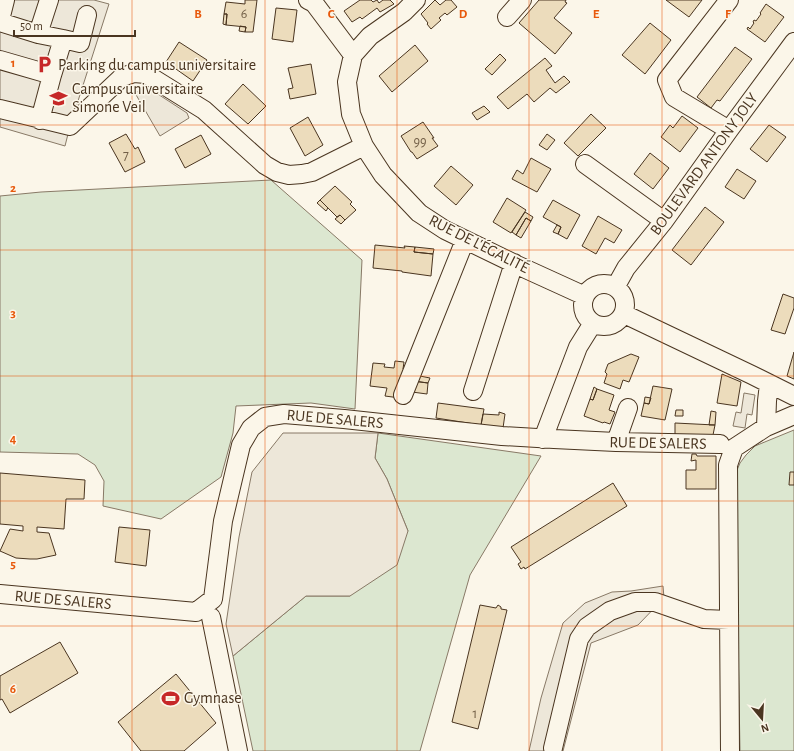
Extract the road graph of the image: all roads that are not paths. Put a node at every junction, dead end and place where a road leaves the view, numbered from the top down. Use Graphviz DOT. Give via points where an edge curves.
graph roads {
  1 [pos="5,0"];
  2 [pos="49,0"];
  3 [pos="308,0"];
  4 [pos="415,0"];
  5 [pos="522,0"];
  6 [pos="729,0"];
  7 [pos="87,15"];
  8 [pos="507,17"];
  9 [pos="0,21"];
  10 [pos="38,34"];
  11 [pos="63,39"];
  12 [pos="794,42"];
  13 [pos="353,55"];
  14 [pos="0,60"];
  15 [pos="52,75"];
  16 [pos="0,109"];
  17 [pos="40,120"];
  18 [pos="729,130"];
  19 [pos="364,146"];
  20 [pos="585,164"];
  21 [pos="664,221"];
  22 [pos="465,240"];
  23 [pos="514,263"];
  24 [pos="616,286"];
  25 [pos="585,296"];
  26 [pos="624,314"];
  27 [pos="593,323"];
  28 [pos="769,384"];
  29 [pos="473,391"];
  30 [pos="403,395"];
  31 [pos="794,396"];
  32 [pos="628,408"];
  33 [pos="794,415"];
  34 [pos="766,427"];
  35 [pos="543,439"];
  36 [pos="616,442"];
  37 [pos="727,446"];
  38 [pos="0,594"];
  39 [pos="211,617"];
  40 [pos="729,620"];
  41 [pos="553,748"];
  42 [pos="238,751"];
  43 [pos="730,751"];
  1 -- 9 [label="street"];
  2 -- 10 [label="street"];
  3 -- 13 [label="street" via="314,3"];
  4 -- 13 [label="street, RUE DE L'ÉGALITÉ" via="404,12 370,36"];
  5 -- 8 [label="street"];
  6 -- 18 [label="street" via="667,80 674,97"];
  7 -- 11 [label="street" via="80,44"];
  9 -- 10 [label="street"];
  10 -- 11 [label="street"];
  11 -- 15 [label="street"];
  12 -- 18 [label="street, BOULEVARD ANTONY JOLY"];
  13 -- 19 [label="street, RUE DE L'ÉGALITÉ" via="346,82 351,114"];
  14 -- 15 [label="street"];
  15 -- 17 [label="street"];
  16 -- 17 [label="street"];
  17 -- 19 [label="street" via="70,126 122,77 134,73 146,74 204,110 265,165 277,172 290,175 312,172"];
  18 -- 21 [label="street, BOULEVARD ANTONY JOLY"];
  19 -- 22 [label="street, RUE DE L'ÉGALITÉ" via="383,175 420,213"];
  20 -- 21 [label="street"];
  21 -- 24 [label="street, BOULEVARD ANTONY JOLY" via="626,268"];
  22 -- 23 [label="street, RUE DE L'ÉGALITÉ"];
  22 -- 30 [label="street"];
  23 -- 25 [label="street, RUE DE L'ÉGALITÉ"];
  23 -- 29 [label="street"];
  24 -- 25 [label="street" via="608,283 599,284 589,289"];
  24 -- 26 [label="street" via="625,299"];
  25 -- 27 [label="street" via="583,310"];
  26 -- 27 [label="street" via="609,326"];
  26 -- 28 [label="street"];
  27 -- 35 [label="street" via="578,347"];
  28 -- 31 [label="street"];
  28 -- 34 [label="street"];
  32 -- 36 [label="street"];
  33 -- 34 [label="street"];
  34 -- 37 [label="street"];
  35 -- 36 [label="street, RUE DE SALERS"];
  35 -- 38 [label="street, RUE DE SALERS" via="284,414 265,417 251,428 241,445 223,521 213,599 196,612"];
  36 -- 37 [label="street, RUE DE SALERS"];
  37 -- 40 [label="street"];
  39 -- 42 [label="street"];
  40 -- 41 [label="street" via="704,619 655,602 635,602 610,611 588,626 579,639"];
  40 -- 43 [label="street"];
}
